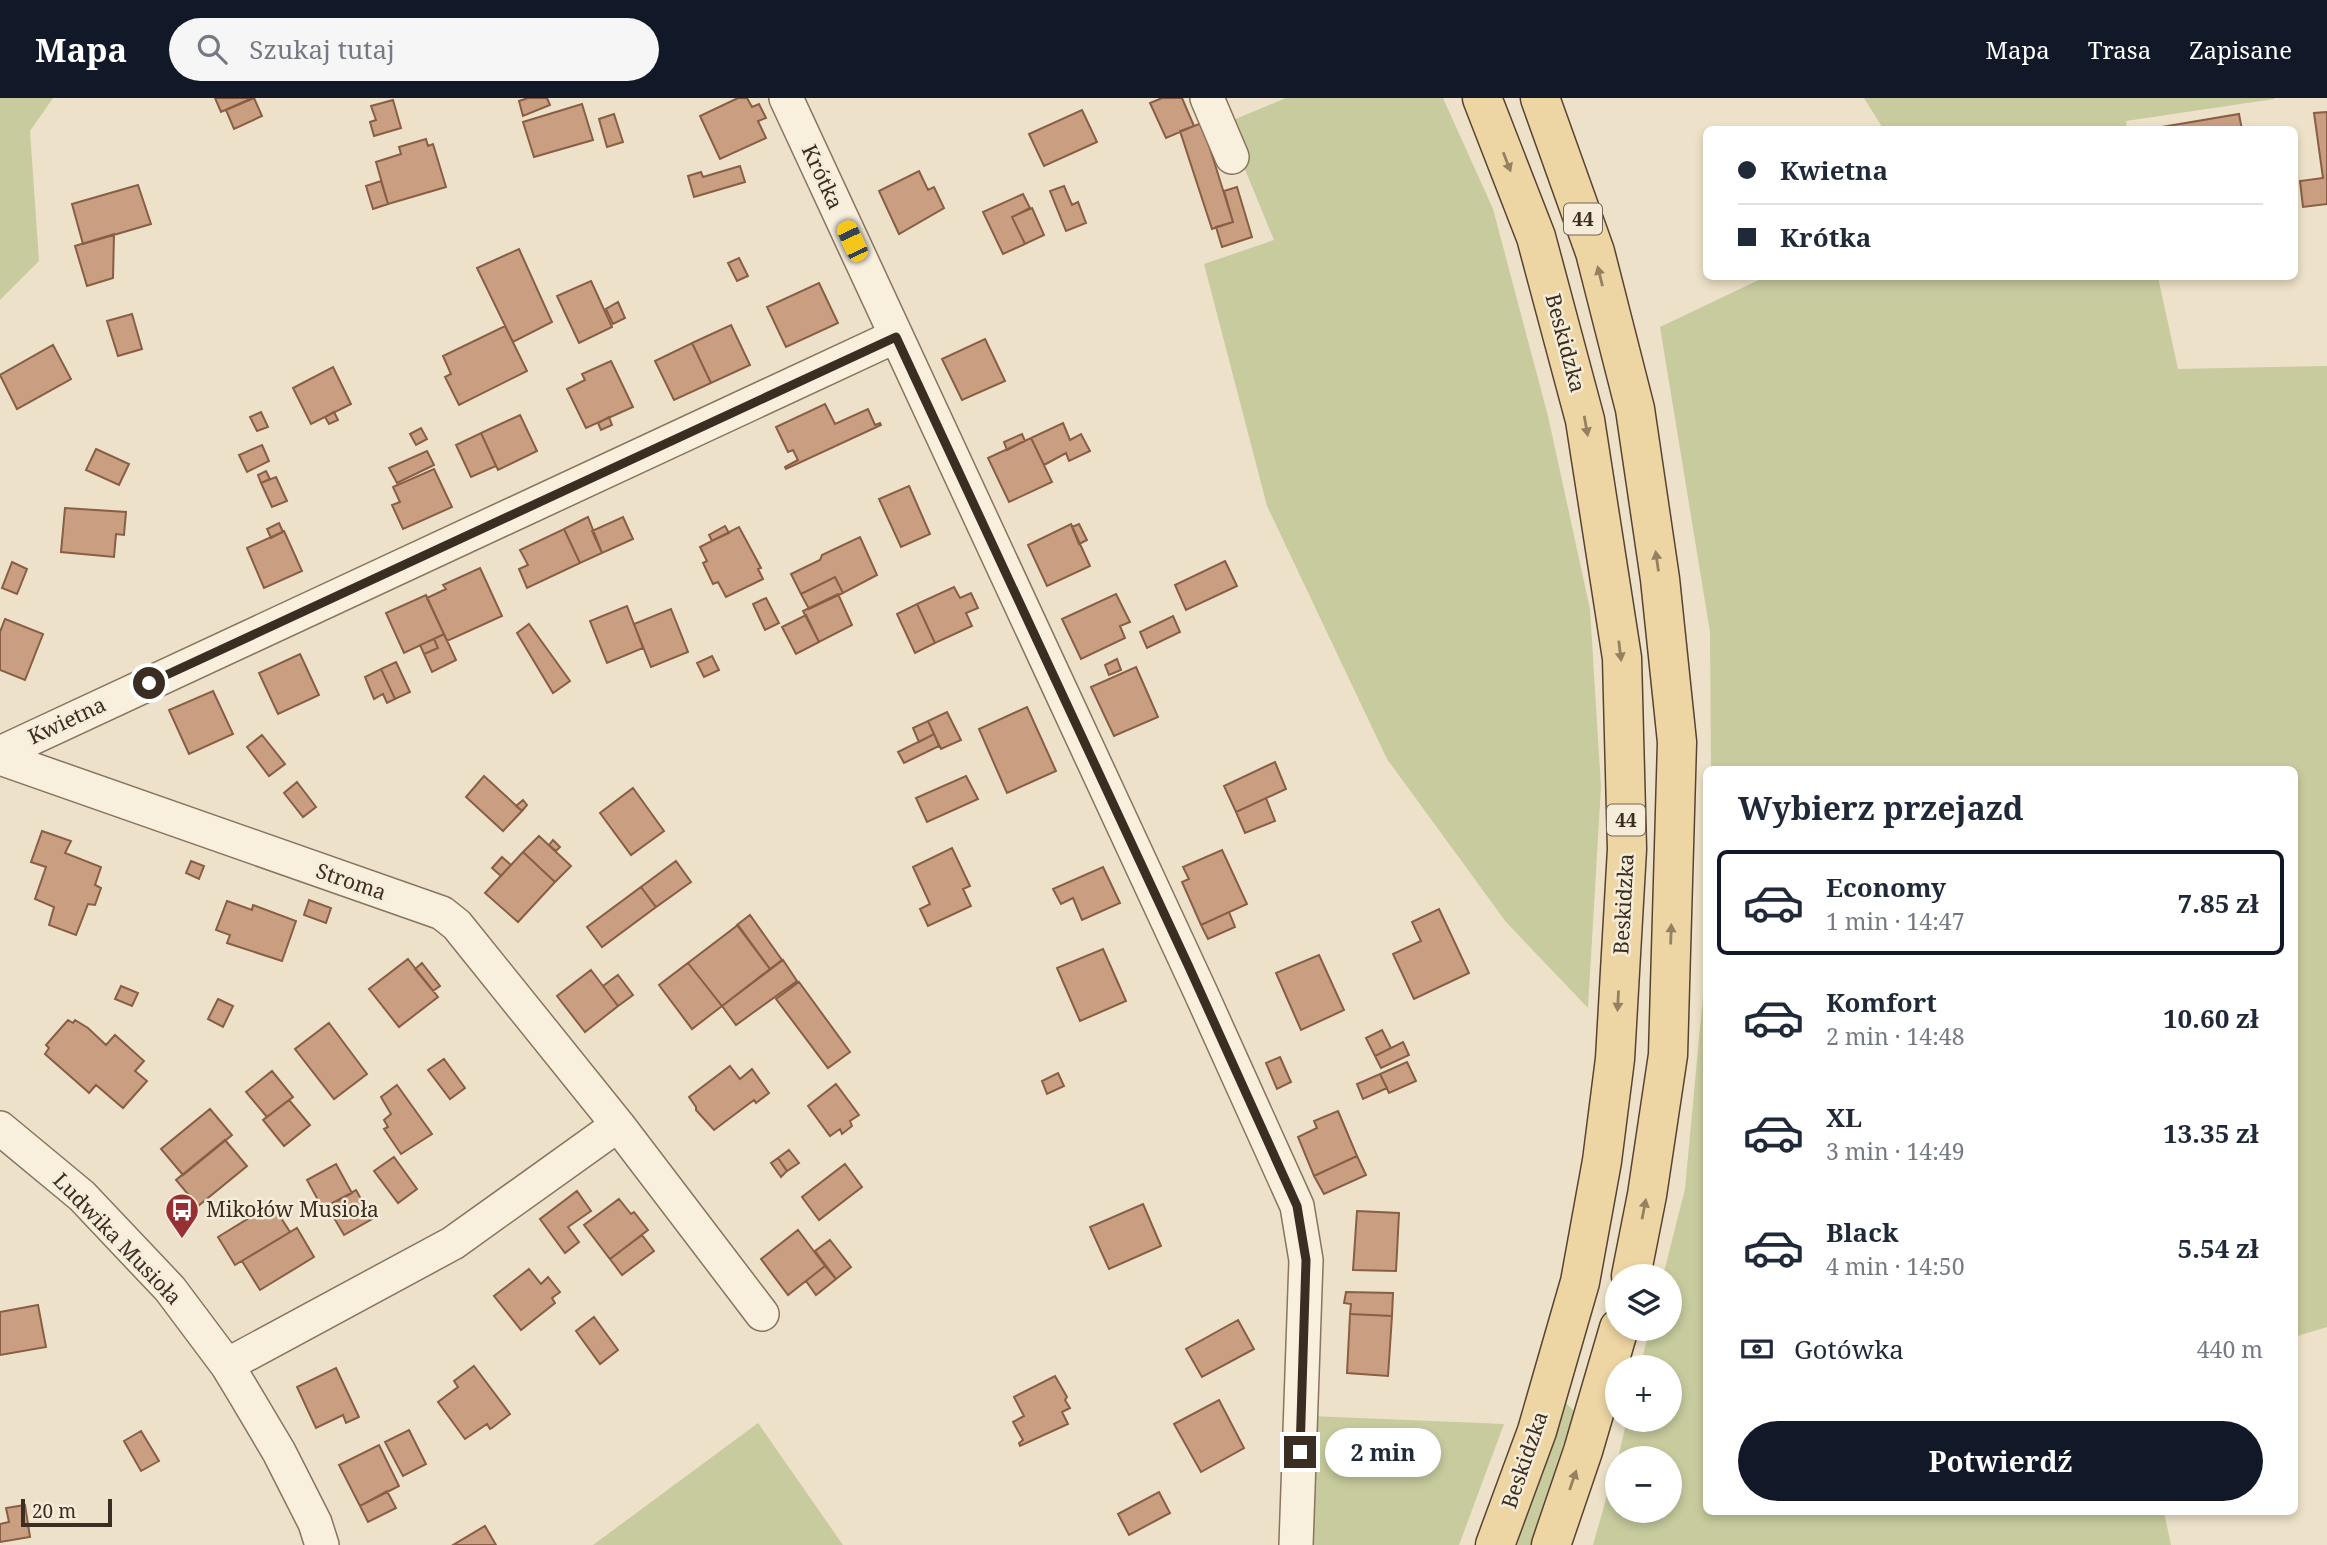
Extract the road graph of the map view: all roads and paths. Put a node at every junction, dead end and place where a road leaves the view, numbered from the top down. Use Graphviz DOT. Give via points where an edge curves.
graph roads {
  1 [pos="786,98"];
  2 [pos="1208,98"];
  3 [pos="1482,98"];
  4 [pos="1540,98"];
  5 [pos="1232,157"];
  6 [pos="896,337"];
  7 [pos="0,752"];
  8 [pos="0,758"];
  9 [pos="618,1125"];
  10 [pos="0,1128"];
  11 [pos="1633,1264"];
  12 [pos="762,1314"];
  13 [pos="1615,1341"];
  14 [pos="227,1365"];
  15 [pos="322,1545"];
  16 [pos="1296,1545"];
  17 [pos="1495,1545"];
  18 [pos="1551,1545"];
  1 -- 6 [label="street, Krótka"];
  2 -- 5 [label="street"];
  3 -- 17 [label="main road, Beskidzka / 44, one-way" via="1536,237 1585,420 1622,658 1627,849 1615,1059 1580,1282 1537,1431"];
  11 -- 4 [label="main road, 44, one-way" via="1668,1055 1677,742 1660,579 1635,409 1595,252"];
  6 -- 7 [label="street, Kwietna"];
  6 -- 16 [label="street, Krótka" via="1297,1206 1306,1260"];
  8 -- 9 [label="street, Stroma" via="442,913 457,925"];
  9 -- 12 [label="street, Stroma"];
  9 -- 14 [label="street" via="453,1243"];
  10 -- 14 [label="street, Ludwika Musioła" via="82,1196 170,1289"];
  18 -- 13 [label="main road, one-way"];
  14 -- 15 [label="street, Ludwika Musioła" via="279,1452"];
}
